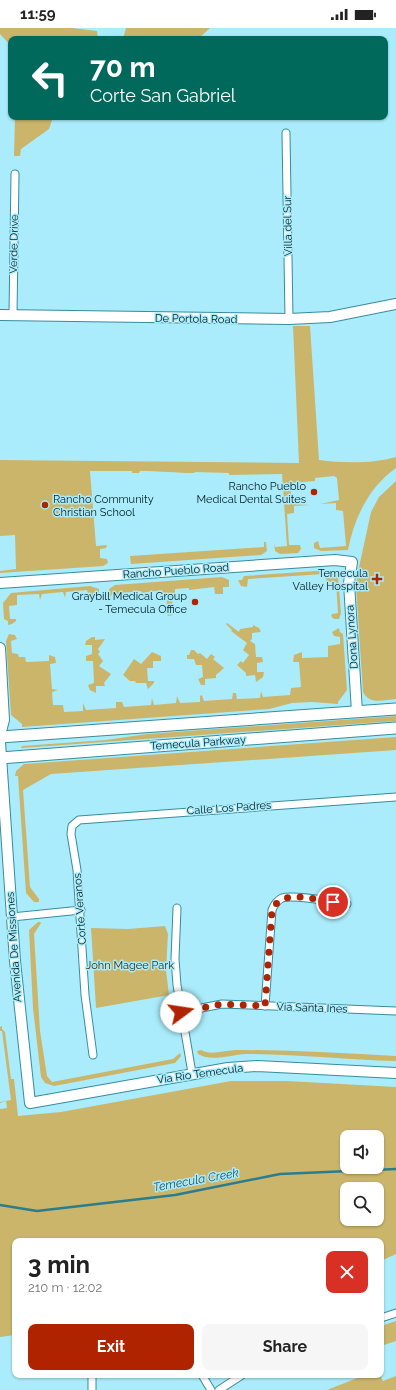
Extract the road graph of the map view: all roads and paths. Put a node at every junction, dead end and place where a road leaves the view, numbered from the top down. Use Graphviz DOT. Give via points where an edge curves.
graph roads {
  1 [pos="286,133"];
  2 [pos="15,174"];
  3 [pos="394,303"];
  4 [pos="0,315"];
  5 [pos="13,315"];
  6 [pos="290,320"];
  7 [pos="352,562"];
  8 [pos="0,583"];
  9 [pos="0,648"];
  10 [pos="396,709"];
  11 [pos="357,712"];
  12 [pos="396,728"];
  13 [pos="0,736"];
  14 [pos="0,742"];
  15 [pos="1,758"];
  16 [pos="396,797"];
  17 [pos="71,834"];
  18 [pos="347,904"];
  19 [pos="177,908"];
  20 [pos="81,910"];
  21 [pos="12,917"];
  22 [pos="265,1006"];
  23 [pos="181,1012"];
  24 [pos="396,1012"];
  25 [pos="94,1055"];
  26 [pos="192,1073"];
  27 [pos="396,1073"];
  28 [pos="30,1103"];
  29 [pos="396,1313"];
  30 [pos="384,1317"];
  31 [pos="92,1378"];
  32 [pos="204,1378"];
  33 [pos="237,1378"];
  34 [pos="92,1390"];
  35 [pos="211,1390"];
  36 [pos="219,1390"];
  1 -- 6 [label="street, Villa del Sur"];
  2 -- 5 [label="street, Verde Drive"];
  3 -- 6 [label="street, De Portola Road" via="330,317"];
  4 -- 5 [label="street, De Portola Road"];
  5 -- 6 [label="street, De Portola Road"];
  7 -- 8 [label="street, Rancho Pueblo Road" via="335,560"];
  7 -- 11 [label="street, Dona Lynora" via="348,583"];
  9 -- 13 [label="street" via="4,720"];
  10 -- 11 [label="main road, Temecula Parkway"];
  11 -- 13 [label="main road, Temecula Parkway"];
  12 -- 15 [label="main road, Temecula Parkway"];
  14 -- 15 [label="street, Avenida De Missiones"];
  15 -- 21 [label="street, Avenida De Missiones"];
  16 -- 17 [label="street, Calle Los Padres" via="86,818 78,820 72,826"];
  17 -- 20 [label="street, Corte Veranos" via="78,870"];
  18 -- 22 [label="street" via="291,897 281,898 275,904 272,910"];
  19 -- 23 [label="street" via="175,959"];
  20 -- 21 [label="street"];
  20 -- 25 [label="street, Corte Veranos" via="85,995"];
  21 -- 28 [label="street, Avenida De Missiones"];
  22 -- 23 [label="street, Via Santa Ines" via="222,1004"];
  22 -- 24 [label="street, Via Santa Ines"];
  23 -- 26 [label="street"];
  26 -- 27 [label="street, Via Rio Temecula" via="257,1066"];
  26 -- 28 [label="street, Via Rio Temecula"];
  29 -- 30 [label="street"];
  31 -- 34 [label="street"];
  32 -- 35 [label="street"];
  33 -- 36 [label="street"];
}
